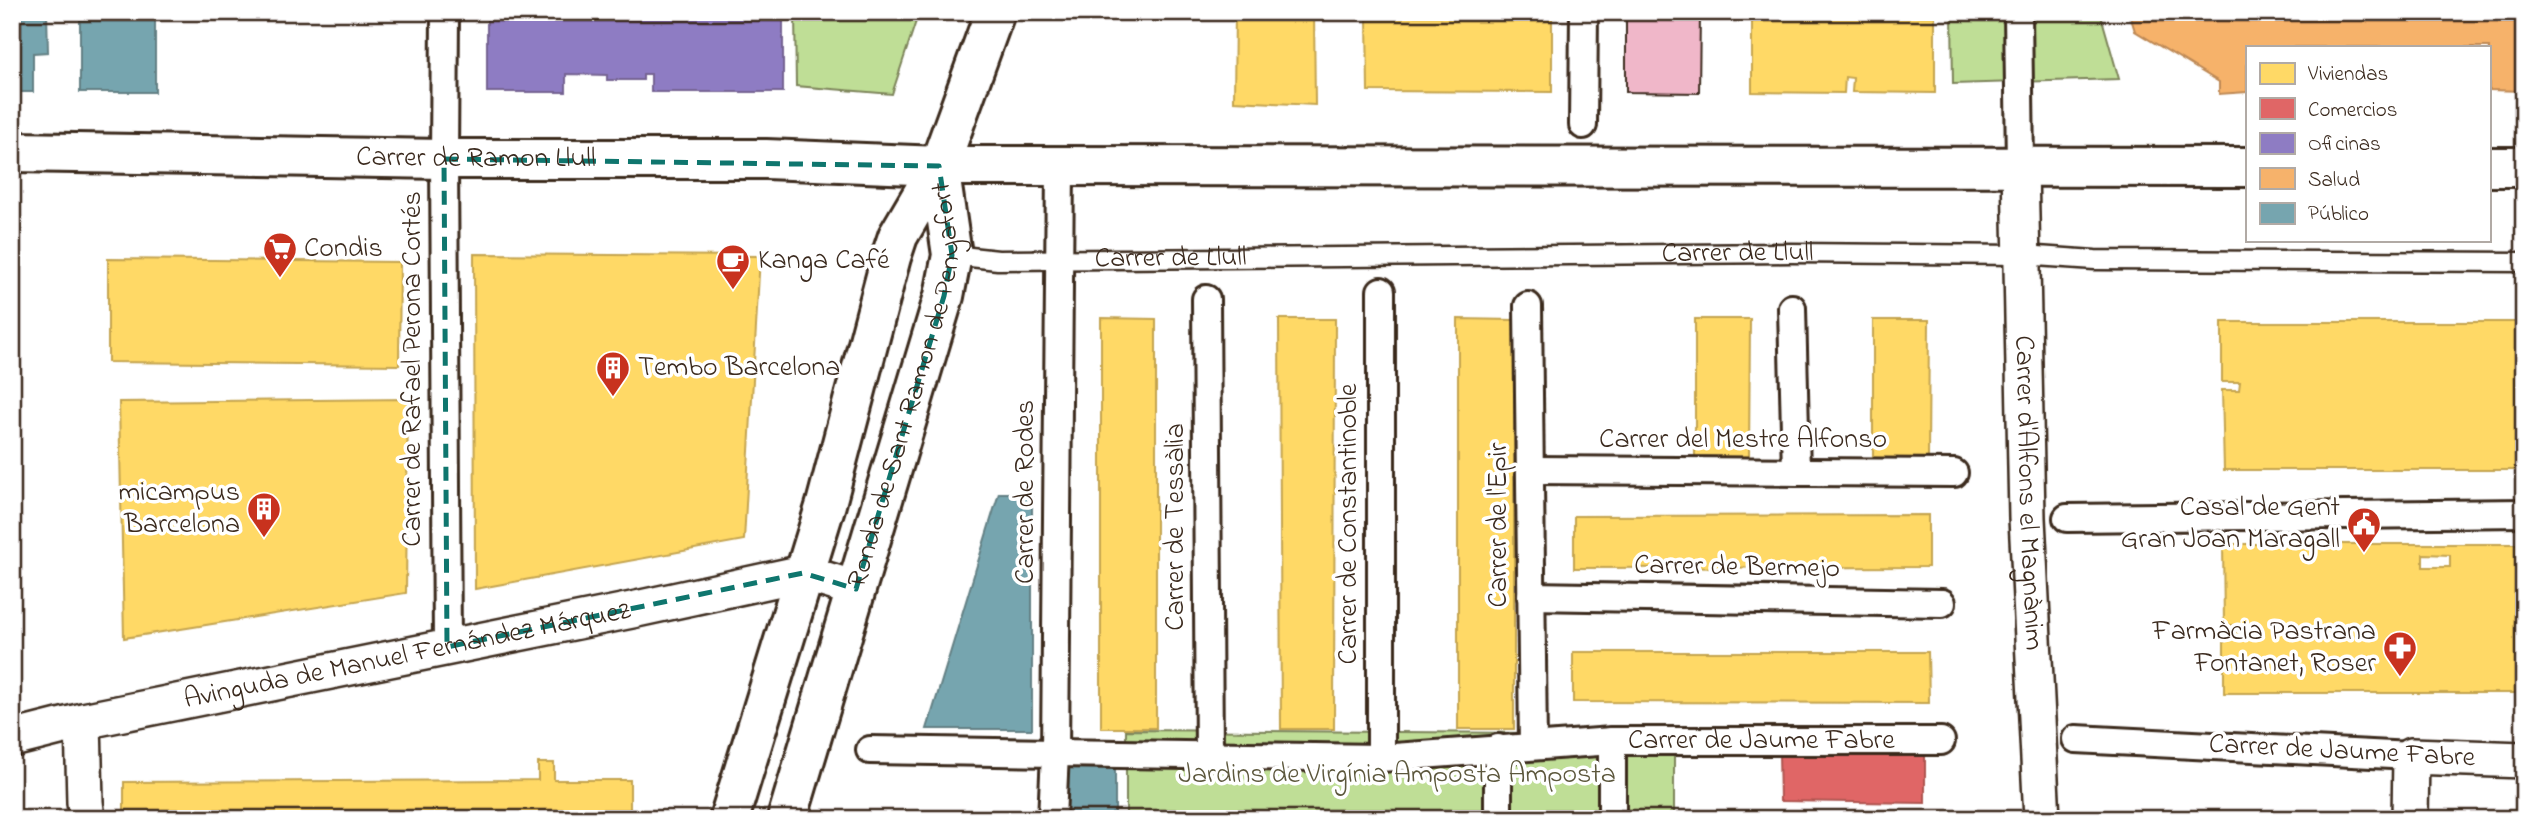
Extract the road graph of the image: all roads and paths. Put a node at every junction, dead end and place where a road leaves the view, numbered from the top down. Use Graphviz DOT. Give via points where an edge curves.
graph roads {
  1 [pos="445,12"];
  2 [pos="995,12"];
  3 [pos="1584,12"];
  4 [pos="2018,12"];
  5 [pos="1583,125"];
  6 [pos="12,152"];
  7 [pos="443,159"];
  8 [pos="939,166"];
  9 [pos="1060,166"];
  10 [pos="2020,166"];
  11 [pos="2246,167"];
  12 [pos="2490,167"];
  13 [pos="2524,167"];
  14 [pos="952,255"];
  15 [pos="2022,255"];
  16 [pos="1059,259"];
  17 [pos="2522,262"];
  18 [pos="1381,291"];
  19 [pos="1206,299"];
  20 [pos="1528,306"];
  21 [pos="1792,307"];
  22 [pos="1531,470"];
  23 [pos="1796,472"];
  24 [pos="1954,473"];
  25 [pos="2524,513"];
  26 [pos="2067,518"];
  27 [pos="803,573"];
  28 [pos="856,589"];
  29 [pos="1531,596"];
  30 [pos="1942,603"];
  31 [pos="447,647"];
  32 [pos="83,721"];
  33 [pos="12,739"];
  34 [pos="2076,739"];
  35 [pos="1612,741"];
  36 [pos="1941,741"];
  37 [pos="1533,745"];
  38 [pos="1498,748"];
  39 [pos="870,750"];
  40 [pos="1055,753"];
  41 [pos="1209,755"];
  42 [pos="2411,756"];
  43 [pos="1381,758"];
  44 [pos="2524,760"];
  45 [pos="88,819"];
  46 [pos="729,819"];
  47 [pos="787,819"];
  48 [pos="1052,819"];
  49 [pos="1498,819"];
  50 [pos="1612,819"];
  51 [pos="2042,819"];
  52 [pos="2410,819"];
  1 -- 7 [label="street, Carrer de Rafael Perona Cortés"];
  2 -- 8 [label="main road"];
  3 -- 5 [label="street"];
  4 -- 10 [label="street"];
  6 -- 7 [label="main road, Carrer de Ramon Llull"];
  7 -- 8 [label="main road, Carrer de Ramon Llull" via="766,159"];
  7 -- 31 [label="street, Carrer de Rafael Perona Cortés"];
  8 -- 9 [label="main road"];
  8 -- 14 [label="main road, Ronda de Sant Ramon de Penyafort"];
  8 -- 27 [label="main road, Ronda de Sant Ramon de Penyafort" via="898,236"];
  9 -- 10 [label="main road"];
  9 -- 16 [label="street, Carrer de Rodes"];
  10 -- 11 [label="main road"];
  10 -- 15 [label="street, Carrer d'Alfons el Magnànim"];
  12 -- 13 [label="main road"];
  14 -- 16 [label="lane, Carrer de Llull"];
  14 -- 28 [label="main road, Ronda de Sant Ramon de Penyafort" via="944,296"];
  15 -- 16 [label="lane, Carrer de Llull"];
  15 -- 17 [label="lane, Carrer de Llull" via="2095,260"];
  15 -- 51 [label="street, Carrer d'Alfons el Magnànim" via="2027,519"];
  16 -- 40 [label="street, Carrer de Rodes"];
  18 -- 43 [label="street, Carrer de Constantinoble"];
  19 -- 41 [label="street, Carrer de Tessàlia"];
  20 -- 22 [label="street, Carrer de l'Epir"];
  21 -- 23 [label="street"];
  22 -- 23 [label="street, Carrer del Mestre Alfonso"];
  22 -- 29 [label="street, Carrer de l'Epir"];
  23 -- 24 [label="street, Carrer del Mestre Alfonso"];
  25 -- 26 [label="street"];
  27 -- 28 [label="street"];
  27 -- 31 [label="street, Avinguda de Manuel Fernández Márquez"];
  27 -- 46 [label="main road, Ronda de Sant Ramon de Penyafort"];
  28 -- 47 [label="main road, Ronda de Sant Ramon de Penyafort"];
  29 -- 30 [label="street, Carrer de Bermejo"];
  29 -- 37 [label="street, Carrer de l'Epir"];
  31 -- 32 [label="street, Avinguda de Manuel Fernández Márquez"];
  32 -- 33 [label="street, Avinguda de Manuel Fernández Márquez"];
  32 -- 45 [label="street"];
  34 -- 42 [label="street, Carrer de Jaume Fabre"];
  35 -- 36 [label="street, Carrer de Jaume Fabre"];
  35 -- 37 [label="street, Carrer de Jaume Fabre"];
  35 -- 50 [label="street"];
  37 -- 38 [label="street, Carrer de Jaume Fabre"];
  38 -- 43 [label="street, Carrer de Jaume Fabre"];
  38 -- 49 [label="street"];
  39 -- 40 [label="street, Carrer de Jaume Fabre"];
  40 -- 41 [label="street, Carrer de Jaume Fabre"];
  40 -- 48 [label="street, Carrer de Rodes"];
  41 -- 43 [label="street, Carrer de Jaume Fabre"];
  42 -- 44 [label="street, Carrer de Jaume Fabre"];
  42 -- 52 [label="street"];
}
